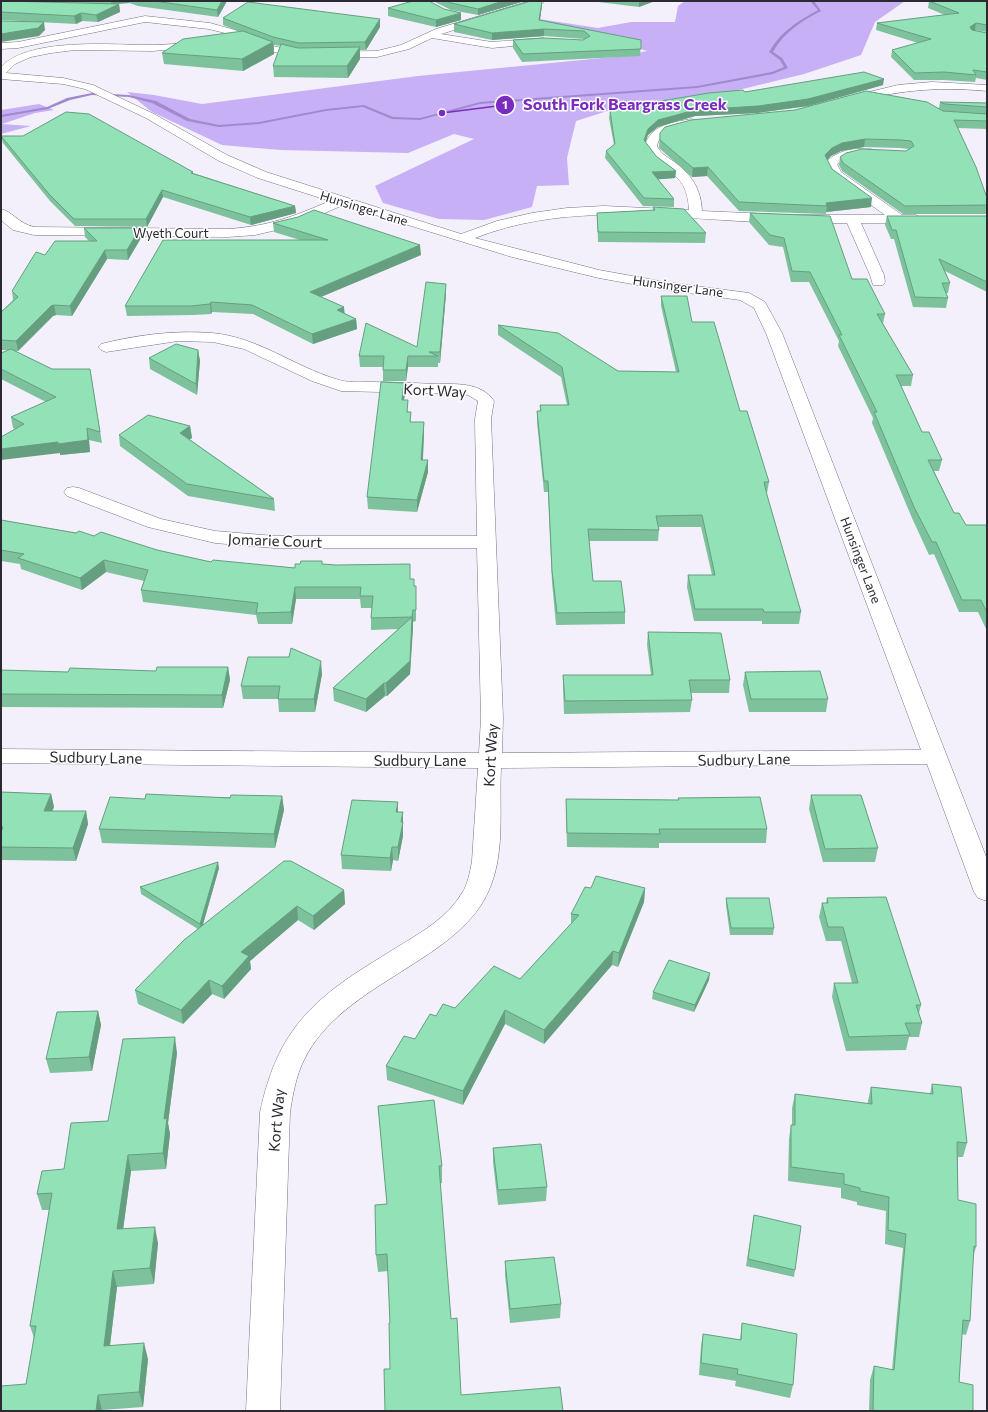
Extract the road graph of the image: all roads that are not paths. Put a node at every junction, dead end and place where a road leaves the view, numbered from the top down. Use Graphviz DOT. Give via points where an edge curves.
graph roads {
  1 [pos="540,1"];
  2 [pos="133,10"];
  3 [pos="455,14"];
  4 [pos="145,19"];
  5 [pos="478,20"];
  6 [pos="60,27"];
  7 [pos="81,32"];
  8 [pos="430,35"];
  9 [pos="244,37"];
  10 [pos="228,41"];
  11 [pos="551,41"];
  12 [pos="208,44"];
  13 [pos="1,46"];
  14 [pos="1,73"];
  15 [pos="1,76"];
  16 [pos="987,88"];
  17 [pos="832,104"];
  18 [pos="702,121"];
  19 [pos="886,153"];
  20 [pos="341,201"];
  21 [pos="579,212"];
  22 [pos="1,213"];
  23 [pos="696,214"];
  24 [pos="899,219"];
  25 [pos="931,219"];
  26 [pos="853,221"];
  27 [pos="462,238"];
  28 [pos="488,246"];
  29 [pos="878,282"];
  30 [pos="106,347"];
  31 [pos="73,492"];
  32 [pos="485,542"];
  33 [pos="1,756"];
  34 [pos="936,757"];
  35 [pos="490,760"];
  36 [pos="987,892"];
  37 [pos="263,1411"];
  1 -- 5 [label="street"];
  2 -- 4 [label="street"];
  3 -- 5 [label="street"];
  4 -- 7 [label="street"];
  4 -- 9 [label="street" via="210,26"];
  5 -- 8 [label="street"];
  6 -- 7 [label="street"];
  7 -- 13 [label="street"];
  8 -- 9 [label="street" via="377,54 338,56 299,55 270,48"];
  8 -- 11 [label="street" via="492,45"];
  9 -- 10 [label="street"];
  12 -- 14 [label="street" via="152,48 99,46 51,50 11,62"];
  15 -- 20 [label="street, Hunsinger Lane" via="63,81 107,94 223,158 262,175"];
  16 -- 17 [label="street" via="943,84 911,85"];
  18 -- 23 [label="street" via="679,124 662,130 653,138 650,146 657,155 683,174 692,187"];
  19 -- 24 [label="street" via="847,155 834,159 831,168"];
  20 -- 22 [label="street, Wyeth Court" via="278,227 228,233 34,232 18,228"];
  20 -- 27 [label="street, Hunsinger Lane"];
  21 -- 23 [label="street" via="639,211"];
  21 -- 27 [label="street" via="524,217"];
  21 -- 28 [label="street" via="522,228"];
  23 -- 26 [label="street"];
  24 -- 25 [label="street"];
  24 -- 26 [label="street"];
  26 -- 29 [label="street"];
  27 -- 28 [label="street, Hunsinger Lane"];
  28 -- 34 [label="street, Hunsinger Lane" via="628,280 744,296 760,305 774,333"];
  30 -- 32 [label="street, Kort Way" via="168,337 228,339 248,345 341,386 459,388 479,395 486,401 483,419"];
  31 -- 32 [label="street, Jomarie Court" via="155,523 222,538 275,542"];
  32 -- 35 [label="street, Kort Way" via="492,720"];
  33 -- 35 [label="street, Sudbury Lane"];
  34 -- 35 [label="street, Sudbury Lane"];
  34 -- 36 [label="street, Hunsinger Lane"];
  35 -- 37 [label="street, Kort Way" via="485,854 480,883 472,898 457,918 432,939 332,1004 310,1027 292,1052 282,1074 275,1112"];
}
